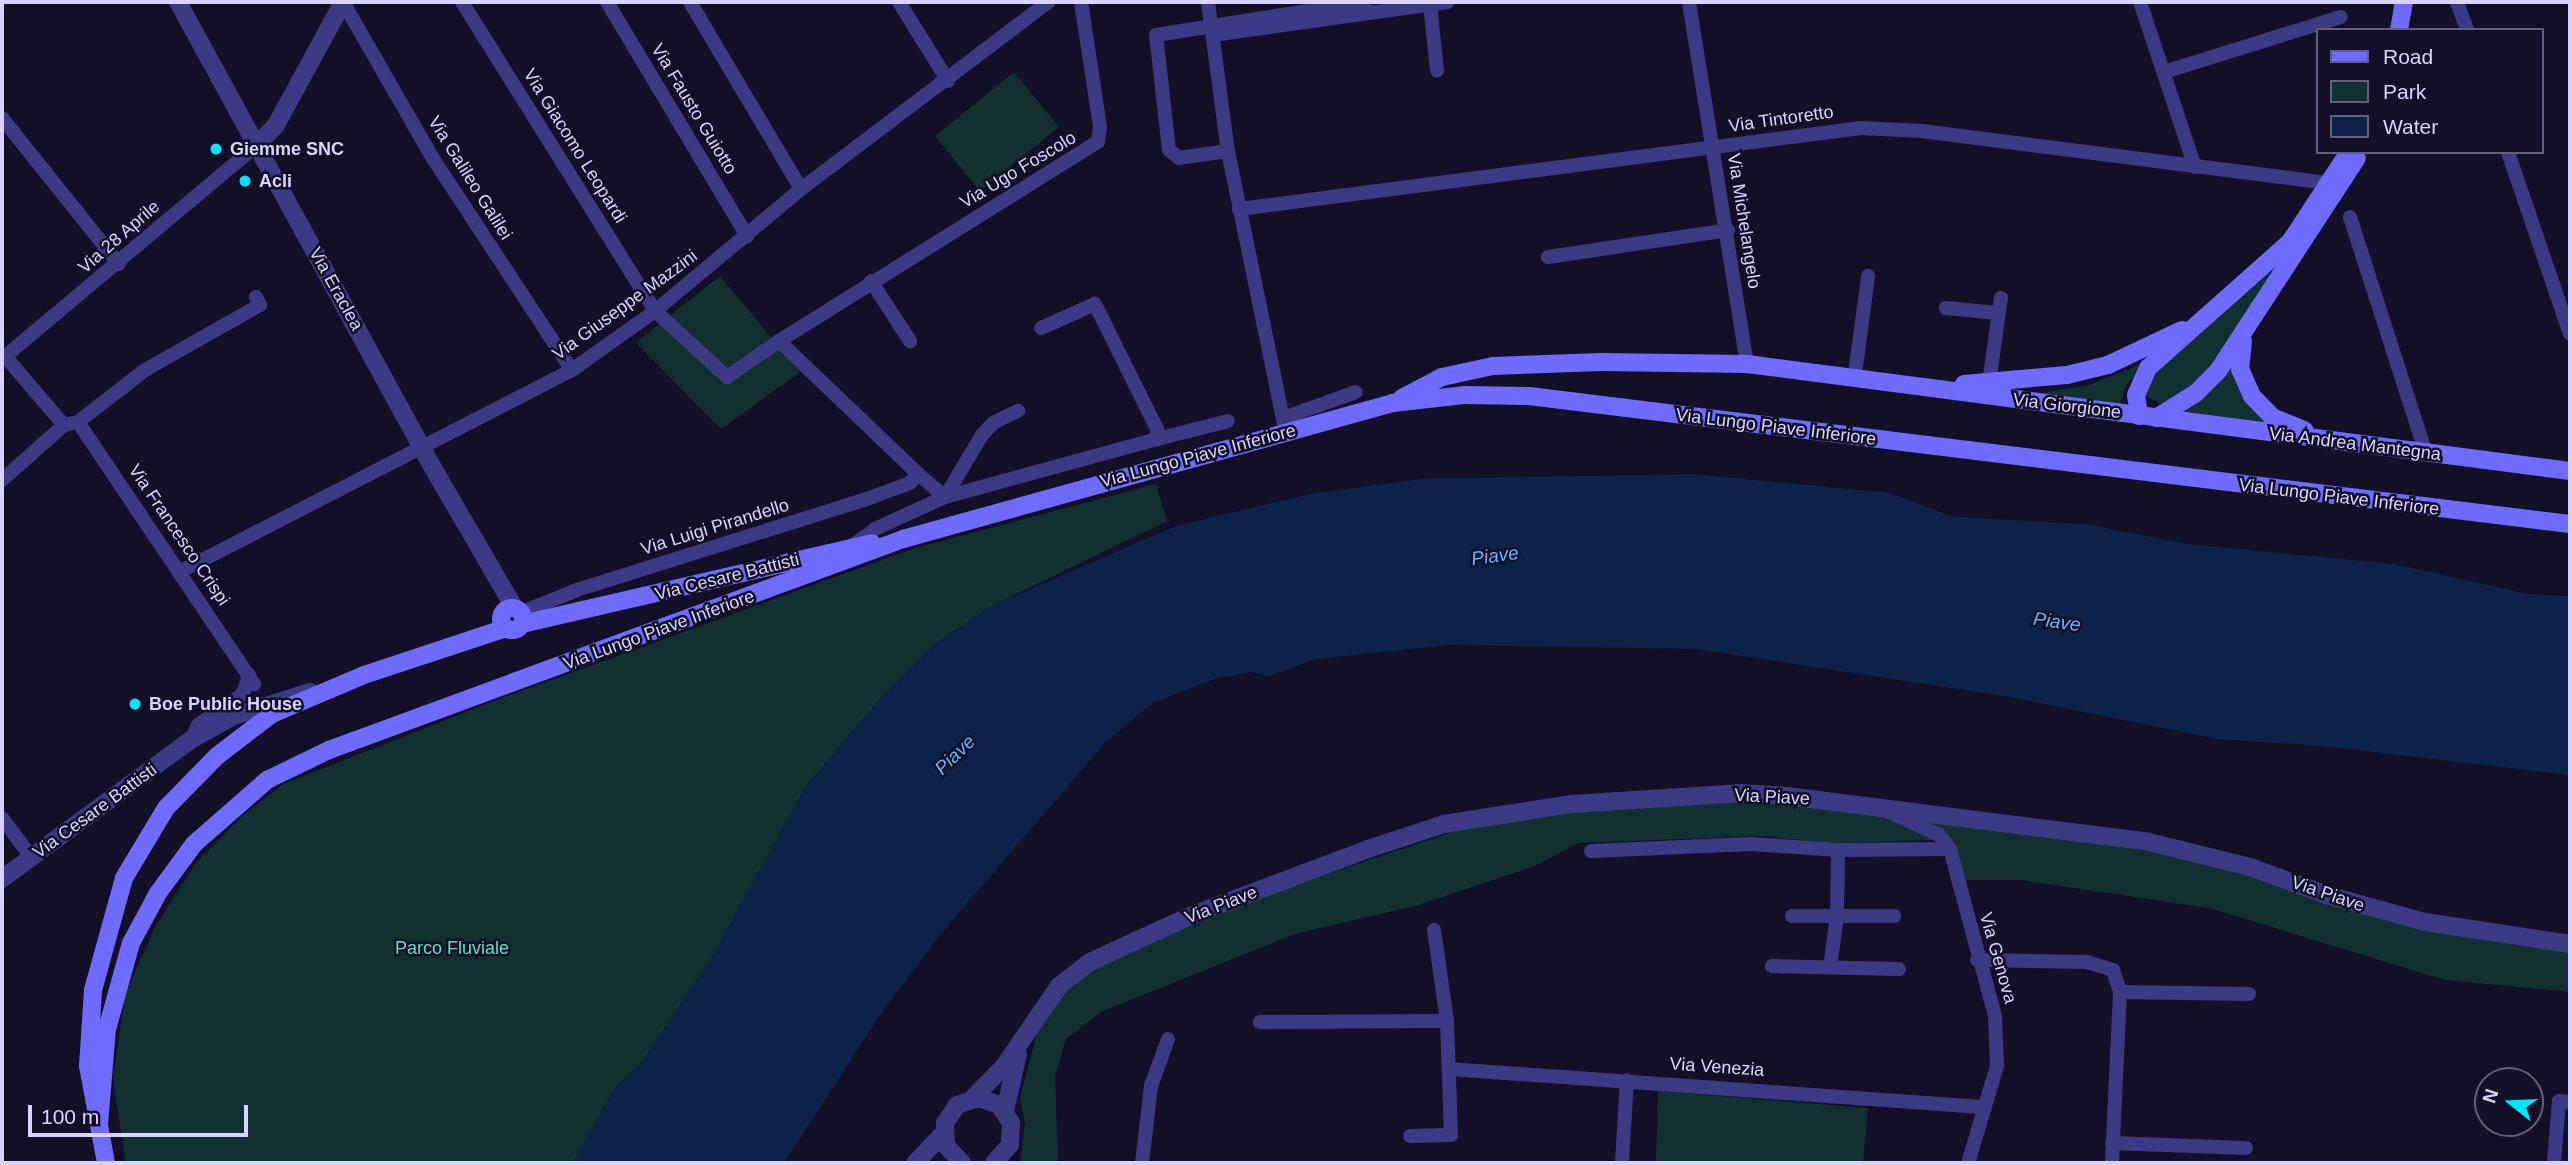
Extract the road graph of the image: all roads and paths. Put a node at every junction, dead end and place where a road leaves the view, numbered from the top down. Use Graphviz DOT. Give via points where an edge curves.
graph roads {
  1 [pos="178,2"];
  2 [pos="343,2"];
  3 [pos="462,2"];
  4 [pos="607,2"];
  5 [pos="690,2"];
  6 [pos="899,2"];
  7 [pos="1048,2"];
  8 [pos="1081,2"];
  9 [pos="1208,2"];
  10 [pos="1365,2"];
  11 [pos="1448,2"];
  12 [pos="1689,2"];
  13 [pos="2140,2"];
  14 [pos="2404,2"];
  15 [pos="2457,2"];
  16 [pos="1430,4"];
  17 [pos="2341,17"];
  18 [pos="2399,28"];
  19 [pos="2466,28"];
  20 [pos="1212,30"];
  21 [pos="1437,71"];
  22 [pos="2164,72"];
  23 [pos="948,81"];
  24 [pos="2,118"];
  25 [pos="257,145"];
  26 [pos="1713,149"];
  27 [pos="1228,151"];
  28 [pos="2347,154"];
  29 [pos="2359,154"];
  30 [pos="2509,154"];
  31 [pos="2195,167"];
  32 [pos="2329,183"];
  33 [pos="801,189"];
  34 [pos="1239,209"];
  35 [pos="2350,217"];
  36 [pos="1728,230"];
  37 [pos="747,236"];
  38 [pos="1548,257"];
  39 [pos="118,264"];
  40 [pos="1868,275"];
  41 [pos="871,281"];
  42 [pos="256,297"];
  43 [pos="2001,298"];
  44 [pos="2221,305"];
  45 [pos="1946,307"];
  46 [pos="655,311"];
  47 [pos="1998,313"];
  48 [pos="1041,328"];
  49 [pos="2245,333"];
  50 [pos="2570,334"];
  51 [pos="779,341"];
  52 [pos="910,341"];
  53 [pos="4,357"];
  54 [pos="1747,364"];
  55 [pos="572,370"];
  56 [pos="1855,374"];
  57 [pos="1989,383"];
  58 [pos="1933,385"];
  59 [pos="1356,392"];
  60 [pos="1393,403"];
  61 [pos="1018,411"];
  62 [pos="2148,417"];
  63 [pos="1227,421"];
  64 [pos="71,423"];
  65 [pos="1284,426"];
  66 [pos="2328,437"];
  67 [pos="1157,439"];
  68 [pos="422,448"];
  69 [pos="2425,450"];
  70 [pos="2570,471"];
  71 [pos="918,474"];
  72 [pos="2,480"];
  73 [pos="946,497"];
  74 [pos="2570,524"];
  75 [pos="903,538"];
  76 [pos="852,546"];
  77 [pos="181,571"];
  78 [pos="513,617"];
  79 [pos="252,679"];
  80 [pos="323,690"];
  81 [pos="254,726"];
  82 [pos="190,740"];
  83 [pos="1874,805"];
  84 [pos="2,818"];
  85 [pos="1950,849"];
  86 [pos="1591,850"];
  87 [pos="1838,850"];
  88 [pos="32,858"];
  89 [pos="2,880"];
  90 [pos="1792,916"];
  91 [pos="1837,916"];
  92 [pos="1894,916"];
  93 [pos="1434,930"];
  94 [pos="2570,944"];
  95 [pos="1977,961"];
  96 [pos="1772,966"];
  97 [pos="1830,967"];
  98 [pos="1899,969"];
  99 [pos="2120,992"];
  100 [pos="2249,994"];
  101 [pos="1447,1021"];
  102 [pos="1260,1022"];
  103 [pos="1168,1038"];
  104 [pos="1022,1040"];
  105 [pos="1449,1069"];
  106 [pos="1627,1080"];
  107 [pos="973,1098"];
  108 [pos="2570,1102"];
  109 [pos="1982,1107"];
  110 [pos="1005,1111"];
  111 [pos="99,1124"];
  112 [pos="943,1134"];
  113 [pos="1410,1136"];
  114 [pos="2112,1143"];
  115 [pos="1010,1144"];
  116 [pos="2246,1148"];
  117 [pos="956,1162"];
  118 [pos="106,1163"];
  119 [pos="915,1163"];
  120 [pos="994,1163"];
  121 [pos="1012,1163"];
  122 [pos="1142,1163"];
  123 [pos="1622,1163"];
  124 [pos="1968,1163"];
  125 [pos="2112,1163"];
  126 [pos="2554,1163"];
  1 -- 25 [label="street, Via Eraclea"];
  2 -- 25 [label="street" via="279,118"];
  2 -- 55 [label="street, Via Galileo Galilei" via="432,157"];
  3 -- 46 [label="street, Via Giacomo Leopardi"];
  4 -- 37 [label="street, Via Fausto Guiotto"];
  5 -- 33 [label="street"];
  6 -- 23 [label="street"];
  7 -- 23 [label="street, Via Giuseppe Mazzini"];
  8 -- 41 [label="street, Via Ugo Foscolo" via="1100,127 1098,142"];
  9 -- 20 [label="street"];
  10 -- 20 [label="street"];
  11 -- 16 [label="street"];
  12 -- 26 [label="street, Via Michelangelo"];
  13 -- 22 [label="street"];
  14 -- 18 [label="main road"];
  15 -- 19 [label="street"];
  16 -- 20 [label="street"];
  16 -- 21 [label="street"];
  17 -- 22 [label="street"];
  20 -- 27 [label="street"];
  20 -- 27 [label="street" via="1161,32 1156,35 1155,47 1169,150 1179,158"];
  22 -- 31 [label="street"];
  23 -- 33 [label="street, Via Giuseppe Mazzini"];
  24 -- 39 [label="street"];
  25 -- 39 [label="street, Via 28 Aprile"];
  25 -- 68 [label="street, Via Eraclea"];
  26 -- 31 [label="street, Via Tintoretto" via="1861,128 1922,131"];
  26 -- 34 [label="street, Via Tintoretto"];
  26 -- 36 [label="street, Via Michelangelo"];
  27 -- 34 [label="street"];
  28 -- 32 [label="main road, Via Giorgione"];
  29 -- 49 [label="main road"];
  30 -- 50 [label="street"];
  31 -- 32 [label="street, Via Tintoretto"];
  32 -- 44 [label="main road, Via Giorgione" via="2290,242"];
  33 -- 37 [label="street, Via Giuseppe Mazzini"];
  34 -- 65 [label="street"];
  35 -- 69 [label="street"];
  36 -- 38 [label="street"];
  36 -- 54 [label="street, Via Michelangelo"];
  37 -- 46 [label="street, Via Giuseppe Mazzini"];
  39 -- 53 [label="street, Via 28 Aprile"];
  40 -- 56 [label="street"];
  41 -- 51 [label="street, Via Ugo Foscolo"];
  41 -- 52 [label="street"];
  42 -- 64 [label="street" via="260,305 145,370"];
  43 -- 47 [label="street, Via Giorgione"];
  44 -- 57 [label="main road, Via Giorgione" via="2156,345 2108,365 2067,375"];
  44 -- 62 [label="main road, Via Giorgione" via="2148,368 2136,395"];
  45 -- 47 [label="street"];
  46 -- 51 [label="street" via="727,377"];
  46 -- 55 [label="street, Via Giuseppe Mazzini"];
  47 -- 57 [label="street, Via Giorgione"];
  48 -- 67 [label="street" via="1095,304 1157,429"];
  49 -- 62 [label="main road" via="2196,393"];
  49 -- 66 [label="main road" via="2240,369 2259,406 2292,426"];
  51 -- 71 [label="street"];
  53 -- 64 [label="street, Via Francesco Crispi"];
  54 -- 56 [label="main road, Via Giorgione"];
  54 -- 60 [label="main road, Via Giorgione" via="1493,366 1441,377"];
  55 -- 68 [label="street, Via Giuseppe Mazzini"];
  56 -- 58 [label="main road, Via Giorgione"];
  57 -- 58 [label="main road, Via Giorgione"];
  58 -- 62 [label="main road, Via Giorgione"];
  59 -- 65 [label="street"];
  60 -- 65 [label="main road, Via Lungo Piave Inferiore"];
  60 -- 74 [label="main road, Via Lungo Piave Inferiore" via="1464,395 1529,396"];
  61 -- 73 [label="street" via="993,423 982,435"];
  62 -- 66 [label="main road, Via Andrea Mantegna"];
  63 -- 67 [label="street"];
  64 -- 72 [label="street"];
  64 -- 77 [label="street, Via Francesco Crispi"];
  65 -- 75 [label="main road, Via Lungo Piave Inferiore"];
  66 -- 69 [label="main road, Via Andrea Mantegna"];
  67 -- 73 [label="street"];
  68 -- 77 [label="street, Via Giuseppe Mazzini"];
  68 -- 78 [label="street, Via Eraclea"];
  69 -- 70 [label="main road, Via Andrea Mantegna"];
  71 -- 73 [label="street"];
  71 -- 78 [label="street, Via Luigi Pirandello" via="910,484 577,590"];
  73 -- 76 [label="street" via="875,529"];
  75 -- 76 [label="main road, Via Cesare Battisti"];
  75 -- 111 [label="main road, Via Lungo Piave Inferiore" via="329,750 259,786 194,844 158,893 131,943 112,1003"];
  76 -- 78 [label="main road, Via Cesare Battisti" via="551,619"];
  77 -- 79 [label="street, Via Francesco Crispi"];
  78 -- 80 [label="main road, Via Cesare Battisti"];
  79 -- 82 [label="street, Via Cesare Battisti" via="243,694 198,725"];
  80 -- 81 [label="main road, Via Lungo Piave Inferiore"];
  80 -- 82 [label="street, Via Cesare Battisti" via="246,712"];
  81 -- 82 [label="street, Via Cesare Battisti"];
  81 -- 111 [label="main road, Via Lungo Piave Inferiore" via="166,808 124,878 100,956 89,1014 88,1066"];
  82 -- 88 [label="street, Via Cesare Battisti"];
  83 -- 85 [label="street" via="1939,835"];
  83 -- 94 [label="street, Via Piave" via="2145,841 2250,867 2327,895 2425,922"];
  83 -- 104 [label="street, Via Piave" via="1740,793 1572,804 1444,824 1190,916 1090,962 1059,986"];
  84 -- 88 [label="street"];
  85 -- 87 [label="street"];
  85 -- 95 [label="street, Via Genova"];
  86 -- 87 [label="street" via="1751,844"];
  87 -- 91 [label="street"];
  88 -- 89 [label="street, Via Cesare Battisti"];
  90 -- 91 [label="street"];
  91 -- 92 [label="street"];
  91 -- 97 [label="street"];
  93 -- 101 [label="street"];
  95 -- 99 [label="street" via="2100,964 2113,970"];
  95 -- 109 [label="street, Via Genova" via="1995,1016 1998,1042 1997,1066"];
  96 -- 97 [label="street"];
  97 -- 98 [label="street"];
  99 -- 100 [label="street"];
  99 -- 114 [label="street"];
  101 -- 102 [label="street"];
  101 -- 105 [label="street"];
  103 -- 122 [label="street" via="1151,1086"];
  104 -- 107 [label="street, Via Piave" via="992,1081"];
  104 -- 110 [label="street, Via Piave"];
  105 -- 106 [label="street, Via Venezia"];
  105 -- 113 [label="street" via="1451,1135"];
  106 -- 109 [label="street, Via Venezia"];
  106 -- 123 [label="street"];
  107 -- 110 [label="street" via="991,1100"];
  107 -- 112 [label="street, Via Piave" via="951,1111"];
  108 -- 126 [label="street" via="2559,1101"];
  109 -- 124 [label="street, Via Genova"];
  110 -- 115 [label="street" via="1012,1127"];
  111 -- 118 [label="main road, Via Lungo Piave Inferiore"];
  112 -- 117 [label="street"];
  112 -- 119 [label="street"];
  114 -- 116 [label="street"];
  114 -- 125 [label="street"];
  115 -- 120 [label="street"];
  115 -- 121 [label="street"];
}
